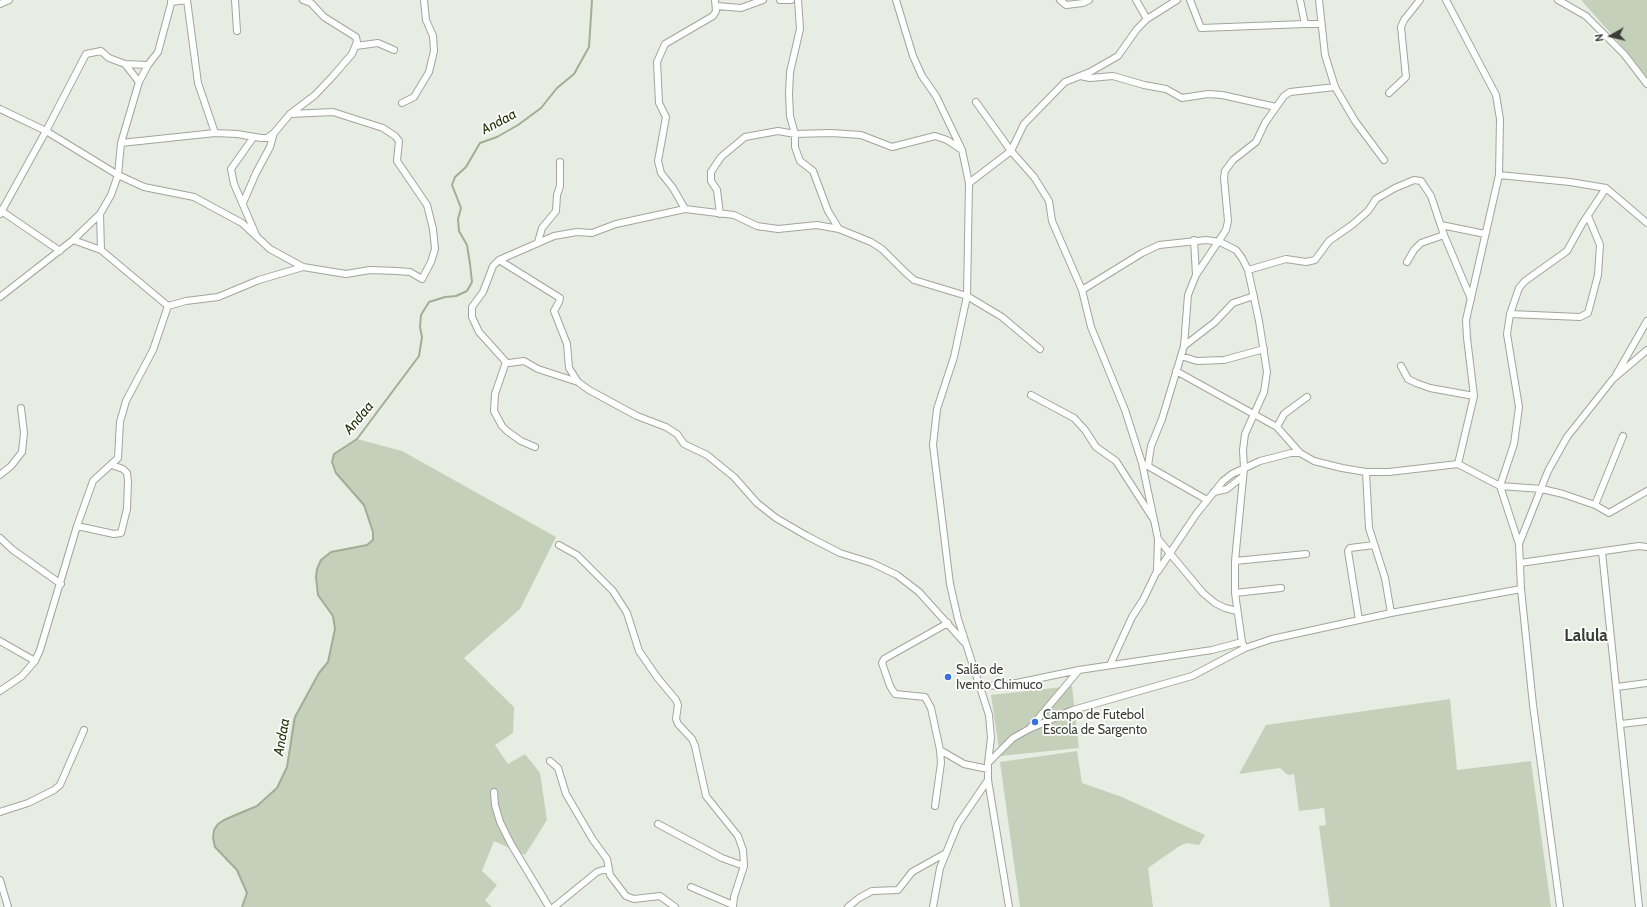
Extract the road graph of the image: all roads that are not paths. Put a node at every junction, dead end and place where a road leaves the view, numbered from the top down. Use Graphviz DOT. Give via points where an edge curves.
graph roads {
  1 [pos="9,0"];
  2 [pos="187,0"];
  3 [pos="235,0"];
  4 [pos="304,0"];
  5 [pos="424,0"];
  6 [pos="763,0"];
  7 [pos="780,0"];
  8 [pos="791,0"];
  9 [pos="798,0"];
  10 [pos="895,0"];
  11 [pos="1060,0"];
  12 [pos="1089,0"];
  13 [pos="1136,0"];
  14 [pos="1177,0"];
  15 [pos="1190,0"];
  16 [pos="1300,0"];
  17 [pos="1319,0"];
  18 [pos="1420,0"];
  19 [pos="1446,0"];
  20 [pos="1558,0"];
  21 [pos="172,1"];
  22 [pos="716,3"];
  23 [pos="0,4"];
  24 [pos="1147,19"];
  25 [pos="1305,24"];
  26 [pos="1320,24"];
  27 [pos="237,31"];
  28 [pos="356,46"];
  29 [pos="394,50"];
  30 [pos="125,64"];
  31 [pos="148,65"];
  32 [pos="1080,76"];
  33 [pos="139,82"];
  34 [pos="1647,84"];
  35 [pos="1335,87"];
  36 [pos="1389,94"];
  37 [pos="976,102"];
  38 [pos="402,103"];
  39 [pos="1276,107"];
  40 [pos="0,109"];
  41 [pos="290,114"];
  42 [pos="46,131"];
  43 [pos="215,133"];
  44 [pos="274,133"];
  45 [pos="795,134"];
  46 [pos="253,138"];
  47 [pos="121,143"];
  48 [pos="962,150"];
  49 [pos="1011,151"];
  50 [pos="1384,160"];
  51 [pos="560,162"];
  52 [pos="1499,174"];
  53 [pos="118,175"];
  54 [pos="969,183"];
  55 [pos="1606,188"];
  56 [pos="243,203"];
  57 [pos="685,209"];
  58 [pos="0,212"];
  59 [pos="100,214"];
  60 [pos="720,214"];
  61 [pos="1588,216"];
  62 [pos="1647,222"];
  63 [pos="1441,225"];
  64 [pos="839,229"];
  65 [pos="1485,234"];
  66 [pos="1444,235"];
  67 [pos="256,236"];
  68 [pos="73,240"];
  69 [pos="1194,240"];
  70 [pos="538,242"];
  71 [pos="1220,242"];
  72 [pos="101,250"];
  73 [pos="60,251"];
  74 [pos="499,260"];
  75 [pos="1407,262"];
  76 [pos="303,266"];
  77 [pos="1248,270"];
  78 [pos="1196,275"];
  79 [pos="1082,290"];
  80 [pos="967,296"];
  81 [pos="1254,296"];
  82 [pos="0,297"];
  83 [pos="1471,299"];
  84 [pos="168,306"];
  85 [pos="1510,314"];
  86 [pos="1647,321"];
  87 [pos="1184,346"];
  88 [pos="1264,348"];
  89 [pos="1040,349"];
  90 [pos="1647,350"];
  91 [pos="1181,356"];
  92 [pos="506,362"];
  93 [pos="1401,366"];
  94 [pos="1176,371"];
  95 [pos="1613,379"];
  96 [pos="578,382"];
  97 [pos="1031,395"];
  98 [pos="1474,396"];
  99 [pos="1307,397"];
  100 [pos="21,408"];
  101 [pos="1254,413"];
  102 [pos="1277,427"];
  103 [pos="1623,436"];
  104 [pos="535,447"];
  105 [pos="1300,453"];
  106 [pos="1145,464"];
  107 [pos="1458,464"];
  108 [pos="112,465"];
  109 [pos="1244,468"];
  110 [pos="1366,472"];
  111 [pos="0,475"];
  112 [pos="1242,477"];
  113 [pos="1500,486"];
  114 [pos="1542,489"];
  115 [pos="1647,491"];
  116 [pos="1214,492"];
  117 [pos="1207,500"];
  118 [pos="1595,505"];
  119 [pos="1156,523"];
  120 [pos="77,526"];
  121 [pos="0,538"];
  122 [pos="1158,539"];
  123 [pos="1519,544"];
  124 [pos="559,545"];
  125 [pos="1374,545"];
  126 [pos="1647,547"];
  127 [pos="1602,552"];
  128 [pos="1170,554"];
  129 [pos="1306,554"];
  130 [pos="1235,561"];
  131 [pos="1520,563"];
  132 [pos="1157,571"];
  133 [pos="60,584"];
  134 [pos="1282,588"];
  135 [pos="1521,589"];
  136 [pos="1235,593"];
  137 [pos="1237,611"];
  138 [pos="1391,613"];
  139 [pos="1359,620"];
  140 [pos="948,623"];
  141 [pos="0,641"];
  142 [pos="1242,642"];
  143 [pos="966,644"];
  144 [pos="1245,648"];
  145 [pos="35,661"];
  146 [pos="1110,665"];
  147 [pos="1079,670"];
  148 [pos="1647,683"];
  149 [pos="981,686"];
  150 [pos="1617,687"];
  151 [pos="0,691"];
  152 [pos="1647,721"];
  153 [pos="1621,724"];
  154 [pos="1029,729"];
  155 [pos="84,730"];
  156 [pos="940,750"];
  157 [pos="550,761"];
  158 [pos="988,766"];
  159 [pos="988,780"];
  160 [pos="494,792"];
  161 [pos="935,806"];
  162 [pos="0,812"];
  163 [pos="658,824"];
  164 [pos="946,853"];
  165 [pos="744,866"];
  166 [pos="608,870"];
  167 [pos="0,880"];
  168 [pos="691,887"];
  169 [pos="733,906"];
  170 [pos="8,907"];
  171 [pos="549,907"];
  172 [pos="554,907"];
  173 [pos="675,907"];
  174 [pos="848,907"];
  175 [pos="933,907"];
  176 [pos="1009,907"];
  177 [pos="1560,907"];
  178 [pos="1639,907"];
  1 -- 23 [label="street"];
  2 -- 21 [label="street"];
  2 -- 43 [label="street" via="198,83"];
  3 -- 27 [label="street"];
  4 -- 28 [label="street" via="311,3 324,17 356,37"];
  5 -- 38 [label="street" via="434,51 429,72 414,97"];
  6 -- 22 [label="street" via="741,8"];
  7 -- 8 [label="street"];
  9 -- 45 [label="street" via="800,29 790,72 789,94 790,116"];
  10 -- 48 [label="street" via="913,56"];
  11 -- 12 [label="street" via="1066,5"];
  13 -- 24 [label="street"];
  14 -- 24 [label="street"];
  15 -- 25 [label="street" via="1201,28"];
  16 -- 25 [label="street"];
  17 -- 26 [label="street"];
  18 -- 36 [label="street" via="1401,27 1406,77"];
  19 -- 52 [label="street" via="1496,95 1500,119"];
  20 -- 34 [label="street" via="1586,16 1624,54"];
  21 -- 31 [label="street" via="158,52"];
  22 -- 57 [label="street" via="713,16 665,44 657,62 659,103 666,117 658,162 661,173 674,188"];
  24 -- 32 [label="street" via="1118,56"];
  25 -- 26 [label="street"];
  26 -- 35 [label="street" via="1326,62"];
  28 -- 29 [label="street" via="378,43"];
  28 -- 41 [label="street" via="352,54 315,95"];
  30 -- 31 [label="street"];
  30 -- 33 [label="street"];
  30 -- 42 [label="street" via="109,58 100,51 86,54"];
  31 -- 33 [label="street"];
  32 -- 39 [label="street" via="1113,76 1166,89 1182,98 1208,94 1222,95"];
  32 -- 49 [label="street" via="1064,82 1024,124"];
  33 -- 47 [label="street"];
  35 -- 39 [label="street" via="1290,92"];
  35 -- 50 [label="street" via="1355,121"];
  37 -- 49 [label="street"];
  39 -- 71 [label="street" via="1256,142 1233,160 1225,171 1228,221"];
  40 -- 42 [label="street"];
  41 -- 44 [label="street"];
  41 -- 76 [label="street" via="332,112 383,128 395,136 400,148 397,161 427,205 435,248 422,279 410,272 370,270 346,274"];
  42 -- 53 [label="street"];
  42 -- 58 [label="street"];
  43 -- 46 [label="street"];
  43 -- 47 [label="street"];
  44 -- 46 [label="street" via="267,138"];
  44 -- 56 [label="street" via="270,147"];
  45 -- 48 [label="street" via="861,135 892,147 936,136"];
  45 -- 60 [label="street" via="778,131 745,137 721,157 711,175 711,181 717,190"];
  45 -- 64 [label="street" via="795,147 800,162 813,171 828,211"];
  46 -- 56 [label="street" via="231,169 234,184"];
  47 -- 53 [label="street"];
  48 -- 54 [label="street"];
  49 -- 54 [label="street"];
  49 -- 79 [label="street" via="1034,177 1049,201 1052,221"];
  51 -- 70 [label="street" via="556,211 542,228"];
  52 -- 55 [label="street"];
  52 -- 65 [label="street"];
  53 -- 59 [label="street"];
  53 -- 67 [label="street" via="144,187 194,197 242,223"];
  54 -- 80 [label="street"];
  55 -- 61 [label="street"];
  55 -- 62 [label="street"];
  56 -- 67 [label="street"];
  57 -- 60 [label="street"];
  57 -- 70 [label="street" via="616,224 592,233 565,234"];
  58 -- 73 [label="street"];
  59 -- 68 [label="street"];
  59 -- 72 [label="street"];
  60 -- 64 [label="street" via="734,216 757,226 778,229 817,225"];
  61 -- 85 [label="street" via="1567,251 1519,288"];
  61 -- 85 [label="street" via="1600,245 1598,275 1588,313 1580,317"];
  63 -- 65 [label="street"];
  63 -- 66 [label="street"];
  63 -- 77 [label="street" via="1431,196 1421,181 1414,180 1376,199 1368,211 1329,241 1315,260 1306,262 1286,259"];
  64 -- 80 [label="street" via="882,249 914,280"];
  65 -- 83 [label="street"];
  66 -- 75 [label="street" via="1422,243"];
  66 -- 83 [label="street"];
  67 -- 76 [label="street" via="270,249"];
  68 -- 72 [label="street"];
  68 -- 73 [label="street"];
  69 -- 71 [label="street"];
  69 -- 78 [label="street"];
  69 -- 79 [label="street" via="1159,245"];
  70 -- 74 [label="street"];
  71 -- 77 [label="street" via="1236,250"];
  71 -- 78 [label="street"];
  72 -- 84 [label="street"];
  73 -- 82 [label="street"];
  74 -- 92 [label="street" via="493,266 484,292 474,303 472,317 479,332"];
  74 -- 96 [label="street" via="560,298 554,311 566,344 569,368"];
  76 -- 84 [label="street" via="218,297"];
  77 -- 81 [label="street"];
  78 -- 87 [label="street" via="1186,306"];
  79 -- 106 [label="street" via="1091,327"];
  80 -- 89 [label="street" via="1002,317"];
  80 -- 143 [label="street" via="954,357 937,409 934,445 950,584"];
  81 -- 87 [label="street" via="1233,304"];
  81 -- 88 [label="street"];
  83 -- 98 [label="street" via="1466,320"];
  84 -- 108 [label="street" via="153,350 126,401 120,422 119,454"];
  85 -- 113 [label="street" via="1507,334 1519,407 1514,444"];
  86 -- 95 [label="street"];
  87 -- 91 [label="street"];
  88 -- 91 [label="street" via="1224,360 1198,361"];
  88 -- 101 [label="street" via="1267,372 1264,392"];
  90 -- 95 [label="street"];
  91 -- 94 [label="street"];
  92 -- 96 [label="street" via="509,364 524,361 538,370"];
  92 -- 104 [label="street" via="495,394 494,410 507,431"];
  93 -- 98 [label="street" via="1408,379 1416,383"];
  94 -- 101 [label="street"];
  94 -- 106 [label="street"];
  95 -- 114 [label="street" via="1566,436"];
  96 -- 140 [label="street" via="638,416 677,434 684,444 707,455 758,503 800,533 840,553 872,563 897,575 919,592"];
  97 -- 119 [label="street" via="1074,418 1096,447 1116,461"];
  98 -- 107 [label="street"];
  99 -- 102 [label="street" via="1284,414"];
  100 -- 111 [label="street" via="24,433 22,452"];
  101 -- 102 [label="street"];
  101 -- 109 [label="street" via="1245,434"];
  102 -- 105 [label="street"];
  103 -- 118 [label="street"];
  105 -- 109 [label="street" via="1274,457"];
  105 -- 110 [label="street" via="1314,461"];
  106 -- 117 [label="street"];
  106 -- 119 [label="street"];
  107 -- 110 [label="street"];
  107 -- 113 [label="street"];
  108 -- 120 [label="street" via="93,481"];
  108 -- 120 [label="street" via="127,473 127,509 121,532 114,534"];
  109 -- 112 [label="street"];
  109 -- 116 [label="street" via="1232,474"];
  110 -- 125 [label="street" via="1369,528"];
  112 -- 116 [label="street" via="1227,489"];
  112 -- 130 [label="street"];
  113 -- 114 [label="street"];
  113 -- 123 [label="street"];
  114 -- 118 [label="street"];
  114 -- 123 [label="street"];
  115 -- 118 [label="street" via="1611,512"];
  116 -- 117 [label="street"];
  117 -- 128 [label="street"];
  119 -- 122 [label="street"];
  120 -- 133 [label="street"];
  121 -- 133 [label="street"];
  122 -- 128 [label="street"];
  122 -- 132 [label="street"];
  123 -- 131 [label="street"];
  124 -- 165 [label="street" via="577,555 597,574 613,591 627,613 639,651 676,700 676,719 695,746 706,796 738,836 743,850"];
  125 -- 138 [label="street"];
  125 -- 139 [label="street" via="1348,550"];
  126 -- 127 [label="street"];
  127 -- 131 [label="street"];
  127 -- 150 [label="street"];
  128 -- 132 [label="street"];
  128 -- 137 [label="street" via="1215,603"];
  129 -- 130 [label="street"];
  130 -- 136 [label="street"];
  131 -- 135 [label="street"];
  132 -- 146 [label="street"];
  133 -- 145 [label="street"];
  134 -- 136 [label="street"];
  135 -- 138 [label="street"];
  135 -- 177 [label="street" via="1532,705"];
  136 -- 137 [label="street"];
  137 -- 142 [label="street"];
  138 -- 139 [label="street"];
  139 -- 144 [label="street" via="1272,639"];
  140 -- 143 [label="street"];
  140 -- 156 [label="street" via="884,659 882,663 895,694 919,695 928,701"];
  141 -- 145 [label="street"];
  142 -- 144 [label="street"];
  142 -- 146 [label="street" via="1212,650"];
  143 -- 149 [label="street"];
  144 -- 154 [label="street" via="1192,676 1073,710"];
  145 -- 151 [label="street" via="22,676"];
  146 -- 147 [label="street"];
  147 -- 149 [label="street" via="1007,685"];
  147 -- 154 [label="street"];
  148 -- 150 [label="street"];
  149 -- 158 [label="street" via="989,715 991,738"];
  150 -- 153 [label="street"];
  152 -- 153 [label="street"];
  153 -- 178 [label="street"];
  154 -- 158 [label="street" via="1013,738"];
  155 -- 162 [label="street" via="60,785 28,803"];
  156 -- 158 [label="street" via="964,764"];
  156 -- 161 [label="street" via="941,763"];
  157 -- 166 [label="street" via="558,768 566,794 607,859"];
  158 -- 159 [label="street"];
  159 -- 164 [label="street" via="958,824"];
  159 -- 176 [label="street"];
  160 -- 171 [label="street" via="500,822"];
  163 -- 165 [label="street" via="722,858"];
  164 -- 174 [label="street" via="912,872 898,890 872,892"];
  164 -- 175 [label="street" via="940,868"];
  165 -- 169 [label="street"];
  166 -- 172 [label="street" via="598,872"];
  166 -- 173 [label="street" via="629,898 634,900 660,896"];
  167 -- 170 [label="street"];
  168 -- 169 [label="street"];
}
